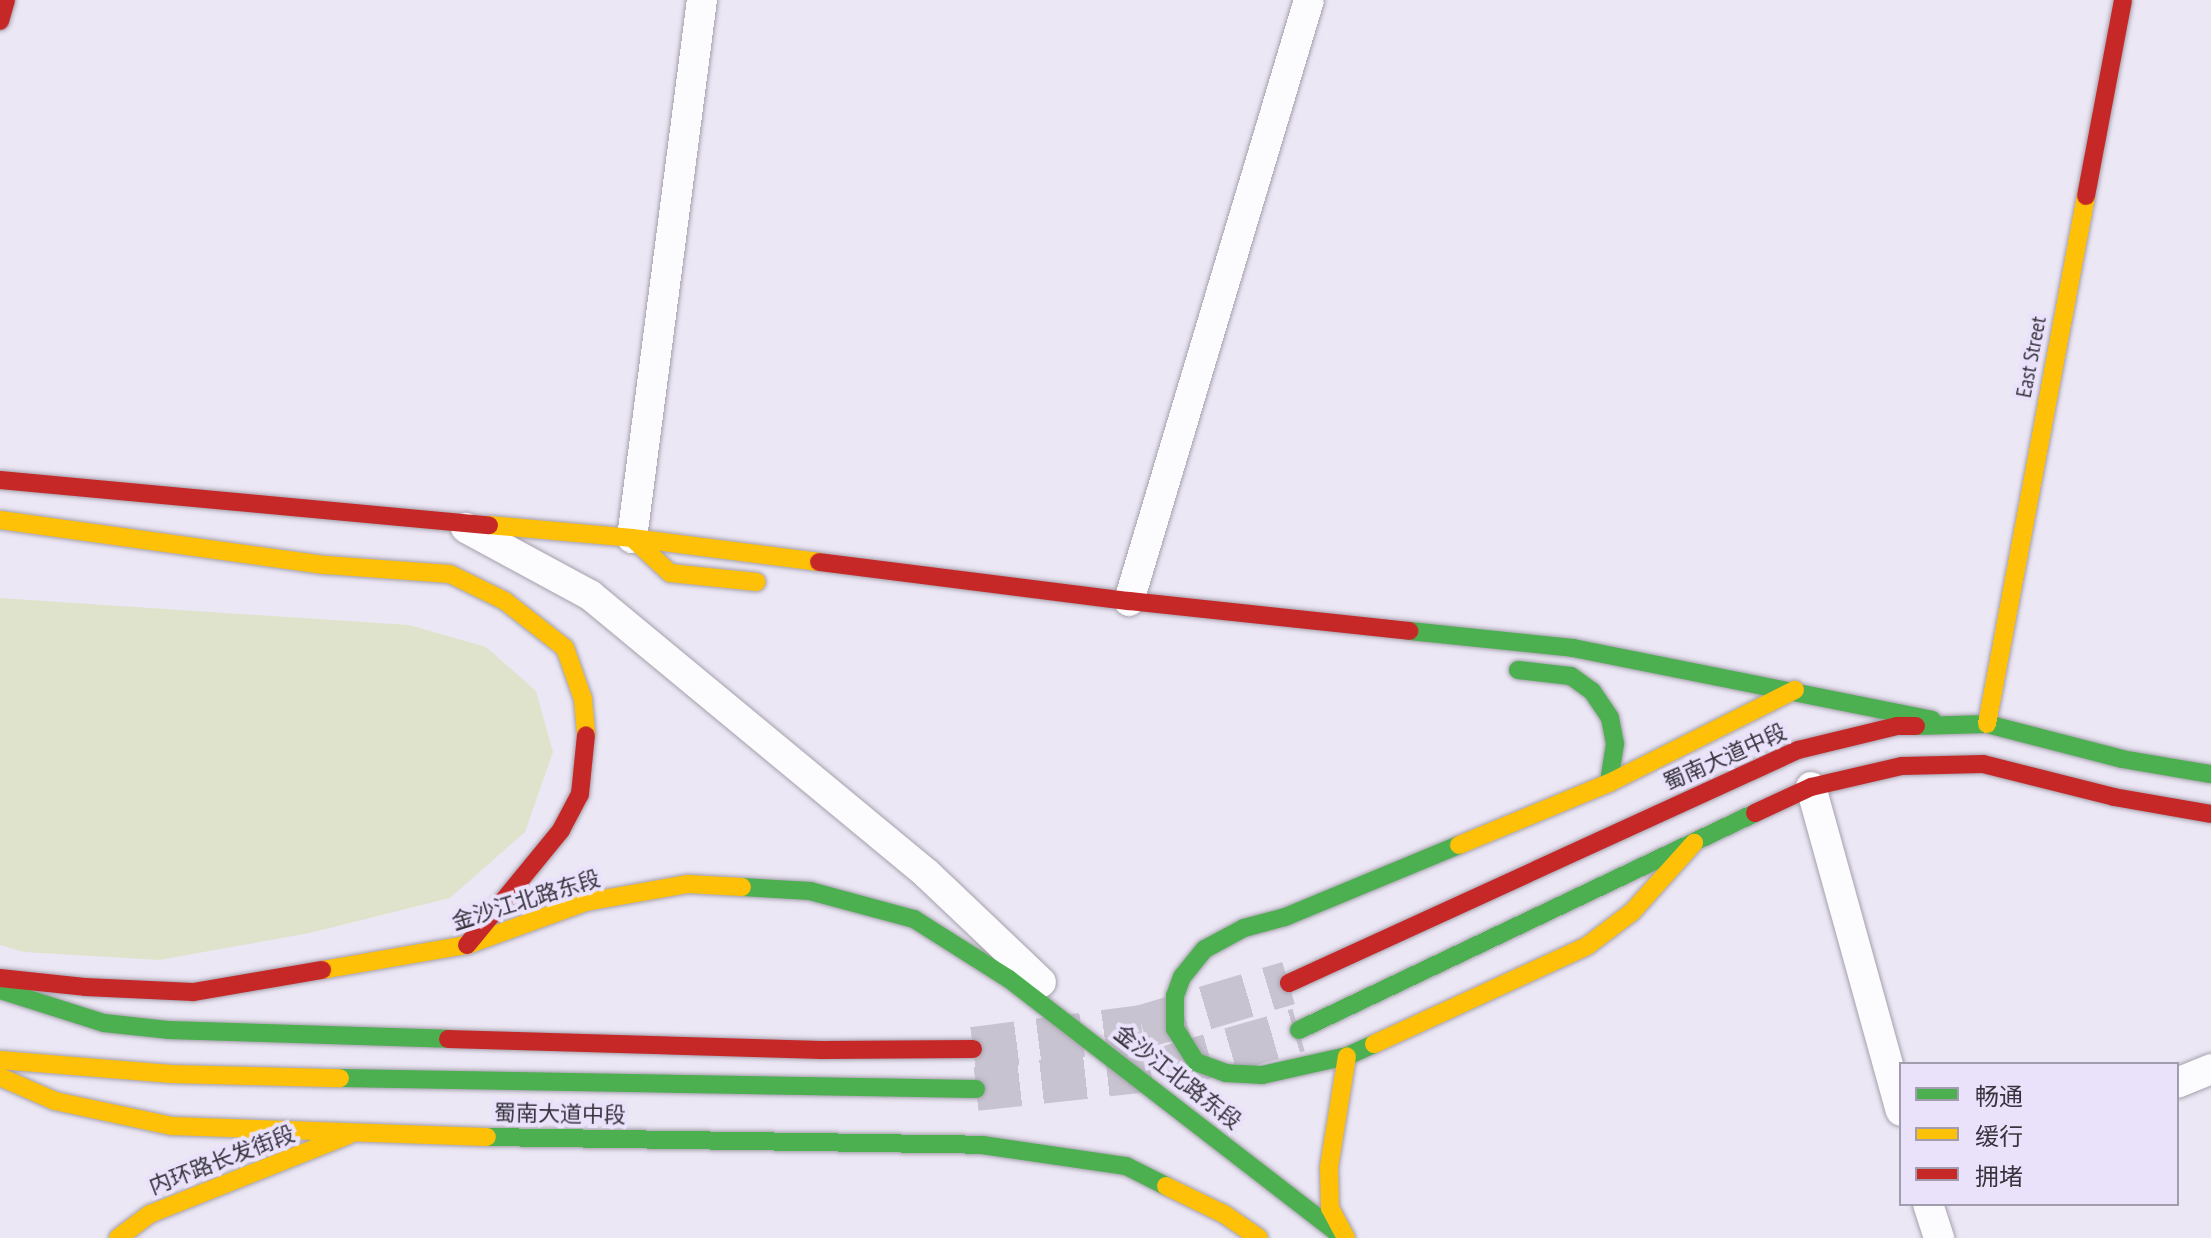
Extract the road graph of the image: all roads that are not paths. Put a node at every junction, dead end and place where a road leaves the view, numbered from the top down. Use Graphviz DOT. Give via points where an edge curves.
graph roads {
  1 [pos="6,0"];
  2 [pos="702,0"];
  3 [pos="1309,0"];
  4 [pos="2123,0"];
  5 [pos="0,21"];
  6 [pos="0,480"];
  7 [pos="0,520"];
  8 [pos="455,523"];
  9 [pos="632,538"];
  10 [pos="778,584"];
  11 [pos="1129,601"];
  12 [pos="1493,666"];
  13 [pos="1795,690"];
  14 [pos="1987,724"];
  15 [pos="1956,725"];
  16 [pos="2211,774"];
  17 [pos="1609,783"];
  18 [pos="1811,787"];
  19 [pos="2211,814"];
  20 [pos="1698,839"];
  21 [pos="467,945"];
  22 [pos="0,978"];
  23 [pos="1289,983"];
  24 [pos="0,990"];
  25 [pos="1299,1030"];
  26 [pos="973,1049"];
  27 [pos="1347,1056"];
  28 [pos="0,1060"];
  29 [pos="2211,1069"];
  30 [pos="0,1077"];
  31 [pos="2179,1082"];
  32 [pos="1150,1085"];
  33 [pos="976,1089"];
  34 [pos="1899,1104"];
  35 [pos="349,1135"];
  36 [pos="1929,1206"];
  37 [pos="118,1238"];
  38 [pos="1259,1238"];
  39 [pos="1345,1238"];
  40 [pos="1939,1238"];
  1 -- 5 [label="main road"];
  2 -- 9 [label="street"];
  3 -- 11 [label="street"];
  4 -- 14 [label="main road, East Street"];
  6 -- 8 [label="main road"];
  7 -- 21 [label="main road" via="326,565 450,574 505,601 565,648 583,699 587,741 580,794 544,853"];
  8 -- 9 [label="main road"];
  8 -- 32 [label="street" via="590,595 650,643 927,874"];
  9 -- 10 [label="main road" via="670,573"];
  9 -- 11 [label="main road"];
  11 -- 13 [label="main road" via="1573,648"];
  12 -- 17 [label="main road" via="1571,676 1592,691 1610,718 1615,744"];
  13 -- 15 [label="main road"];
  13 -- 17 [label="main road"];
  14 -- 15 [label="main road, 蜀南大道中段"];
  14 -- 16 [label="main road, 蜀南大道中段" via="2122,759"];
  15 -- 23 [label="main road, 蜀南大道中段" via="1897,726 1798,750"];
  17 -- 27 [label="main road" via="1285,917 1244,928 1205,949 1182,977 1175,996 1175,1029 1196,1062 1226,1073 1262,1075"];
  18 -- 19 [label="main road" via="1902,766 1983,764 2114,797"];
  18 -- 20 [label="main road"];
  18 -- 34 [label="street"];
  20 -- 25 [label="main road"];
  20 -- 27 [label="main road" via="1632,912 1587,946"];
  21 -- 22 [label="main road, 金沙江北路东段" via="193,992"];
  21 -- 32 [label="main road, 金沙江北路东段" via="586,902 688,884 810,891 914,919 1009,979"];
  24 -- 26 [label="main road" via="104,1023 168,1030 822,1050"];
  27 -- 39 [label="main road" via="1329,1167 1330,1208"];
  28 -- 33 [label="main road, 蜀南大道中段" via="171,1074"];
  29 -- 31 [label="street"];
  30 -- 35 [label="main road, 蜀南大道中段" via="55,1101 135,1121"];
  32 -- 39 [label="main road, 金沙江北路东段"];
  35 -- 37 [label="main road, 内环路长发街段" via="150,1214"];
  35 -- 38 [label="main road, 蜀南大道中段" via="982,1145 1126,1166 1224,1214"];
  36 -- 40 [label="street"];
}
